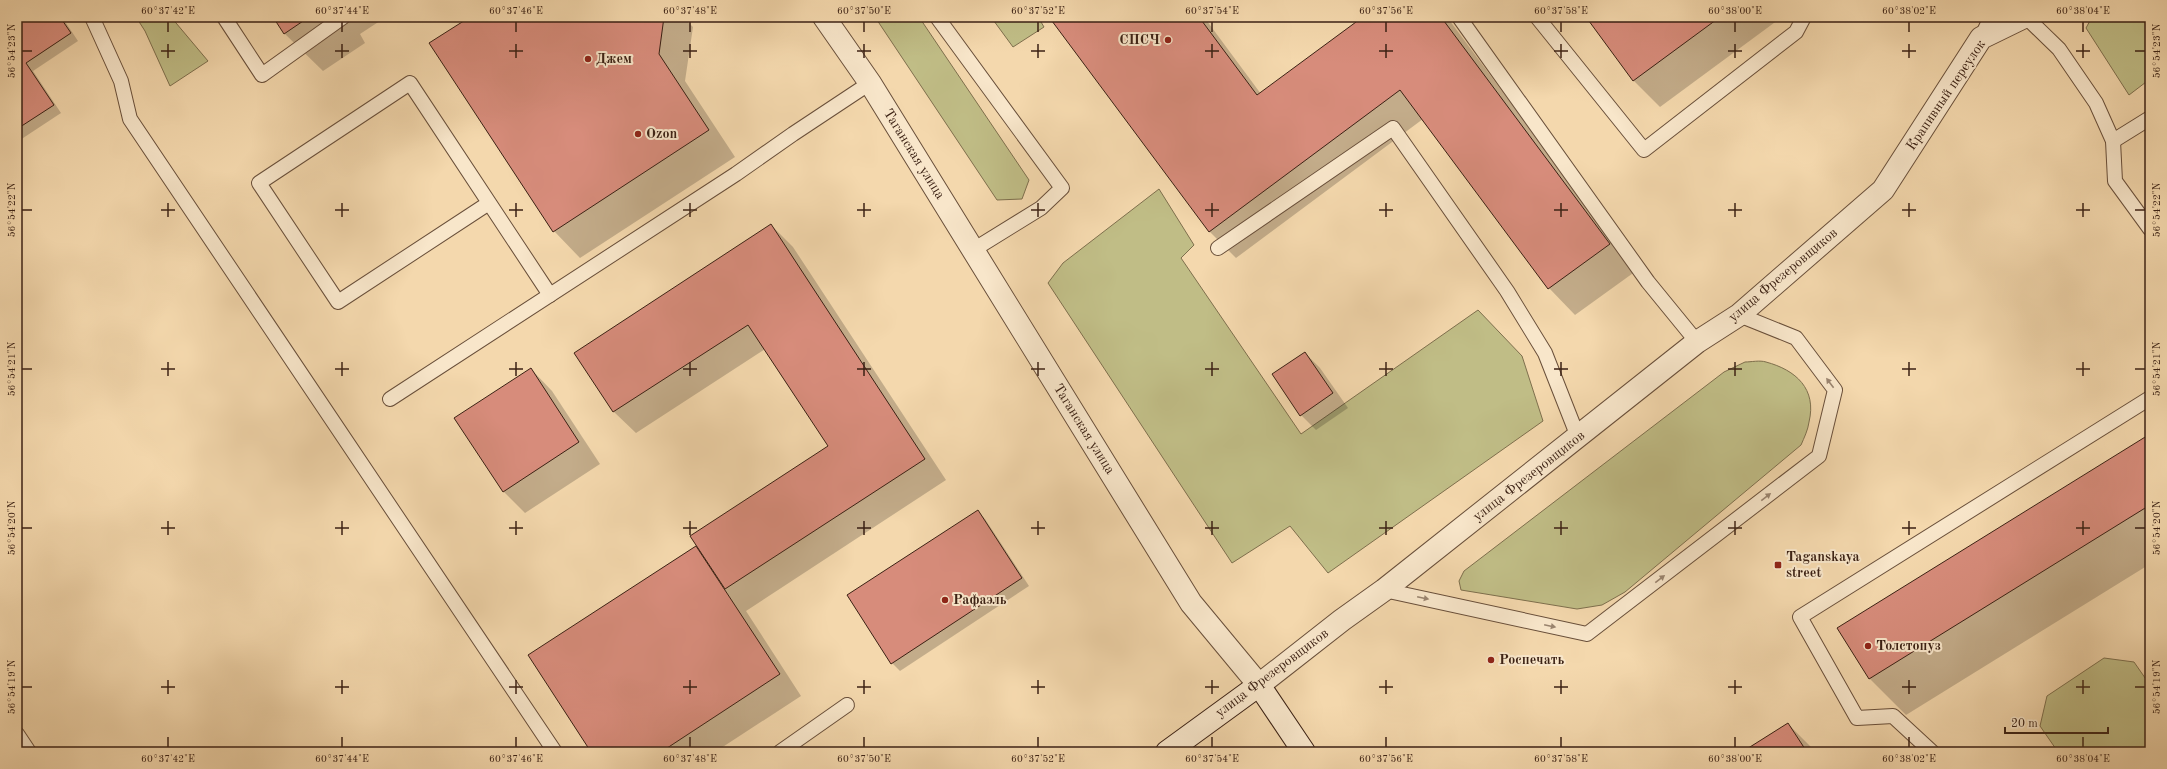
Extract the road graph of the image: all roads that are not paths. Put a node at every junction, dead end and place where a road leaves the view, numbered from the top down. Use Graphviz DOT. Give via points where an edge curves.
graph roads {
  1 [pos="92,17"];
  2 [pos="224,17"];
  3 [pos="343,17"];
  4 [pos="824,17"];
  5 [pos="937,17"];
  6 [pos="1459,17"];
  7 [pos="1537,17"];
  8 [pos="1804,17"];
  9 [pos="1991,17"];
  10 [pos="2025,17"];
  11 [pos="1981,38"];
  12 [pos="870,84"];
  13 [pos="2150,118"];
  14 [pos="2113,141"];
  15 [pos="1883,190"];
  16 [pos="489,203"];
  17 [pos="2150,229"];
  18 [pos="1218,248"];
  19 [pos="973,250"];
  20 [pos="550,295"];
  21 [pos="1739,315"];
  22 [pos="1697,342"];
  23 [pos="2150,398"];
  24 [pos="390,399"];
  25 [pos="1578,437"];
  26 [pos="1384,590"];
  27 [pos="1260,685"];
  28 [pos="847,706"];
  29 [pos="17,734"];
  30 [pos="29,752"];
  31 [pos="555,752"];
  32 [pos="780,752"];
  33 [pos="1167,752"];
  34 [pos="1304,752"];
  35 [pos="1932,752"];
  1 -- 31 [label="lane" via="121,81 130,119"];
  2 -- 3 [label="lane" via="262,75"];
  4 -- 12 [label="street, Таганская улица"];
  5 -- 19 [label="lane" via="1062,188 1041,208"];
  6 -- 22 [label="lane" via="1648,282"];
  7 -- 8 [label="lane" via="1644,150 1796,32"];
  9 -- 11 [label="lane"];
  10 -- 11 [label="street, Крапивный переулок"];
  10 -- 14 [label="lane" via="2059,48 2096,103"];
  11 -- 15 [label="street, Крапивный переулок"];
  12 -- 19 [label="street, Таганская улица"];
  12 -- 20 [label="lane"];
  13 -- 14 [label="lane"];
  14 -- 17 [label="lane" via="2115,181"];
  15 -- 21 [label="street, улица Фрезеровщиков"];
  16 -- 16 [label="lane" via="338,302 259,182 410,84"];
  16 -- 20 [label="lane"];
  18 -- 25 [label="lane" via="1393,128 1507,291 1545,353"];
  19 -- 27 [label="street, Таганская улица" via="1190,603"];
  20 -- 24 [label="lane"];
  21 -- 22 [label="street, улица Фрезеровщиков"];
  26 -- 21 [label="lane, one-way" via="1587,634 1819,456 1835,390 1796,338"];
  22 -- 25 [label="street, улица Фрезеровщиков"];
  23 -- 35 [label="lane" via="1800,617 1857,718 1893,716"];
  25 -- 26 [label="street, улица Фрезеровщиков"];
  26 -- 27 [label="street, улица Фрезеровщиков"];
  27 -- 33 [label="street, улица Фрезеровщиков"];
  27 -- 34 [label="street, Таганская улица"];
  28 -- 32 [label="lane"];
  29 -- 30 [label="lane"];
}
